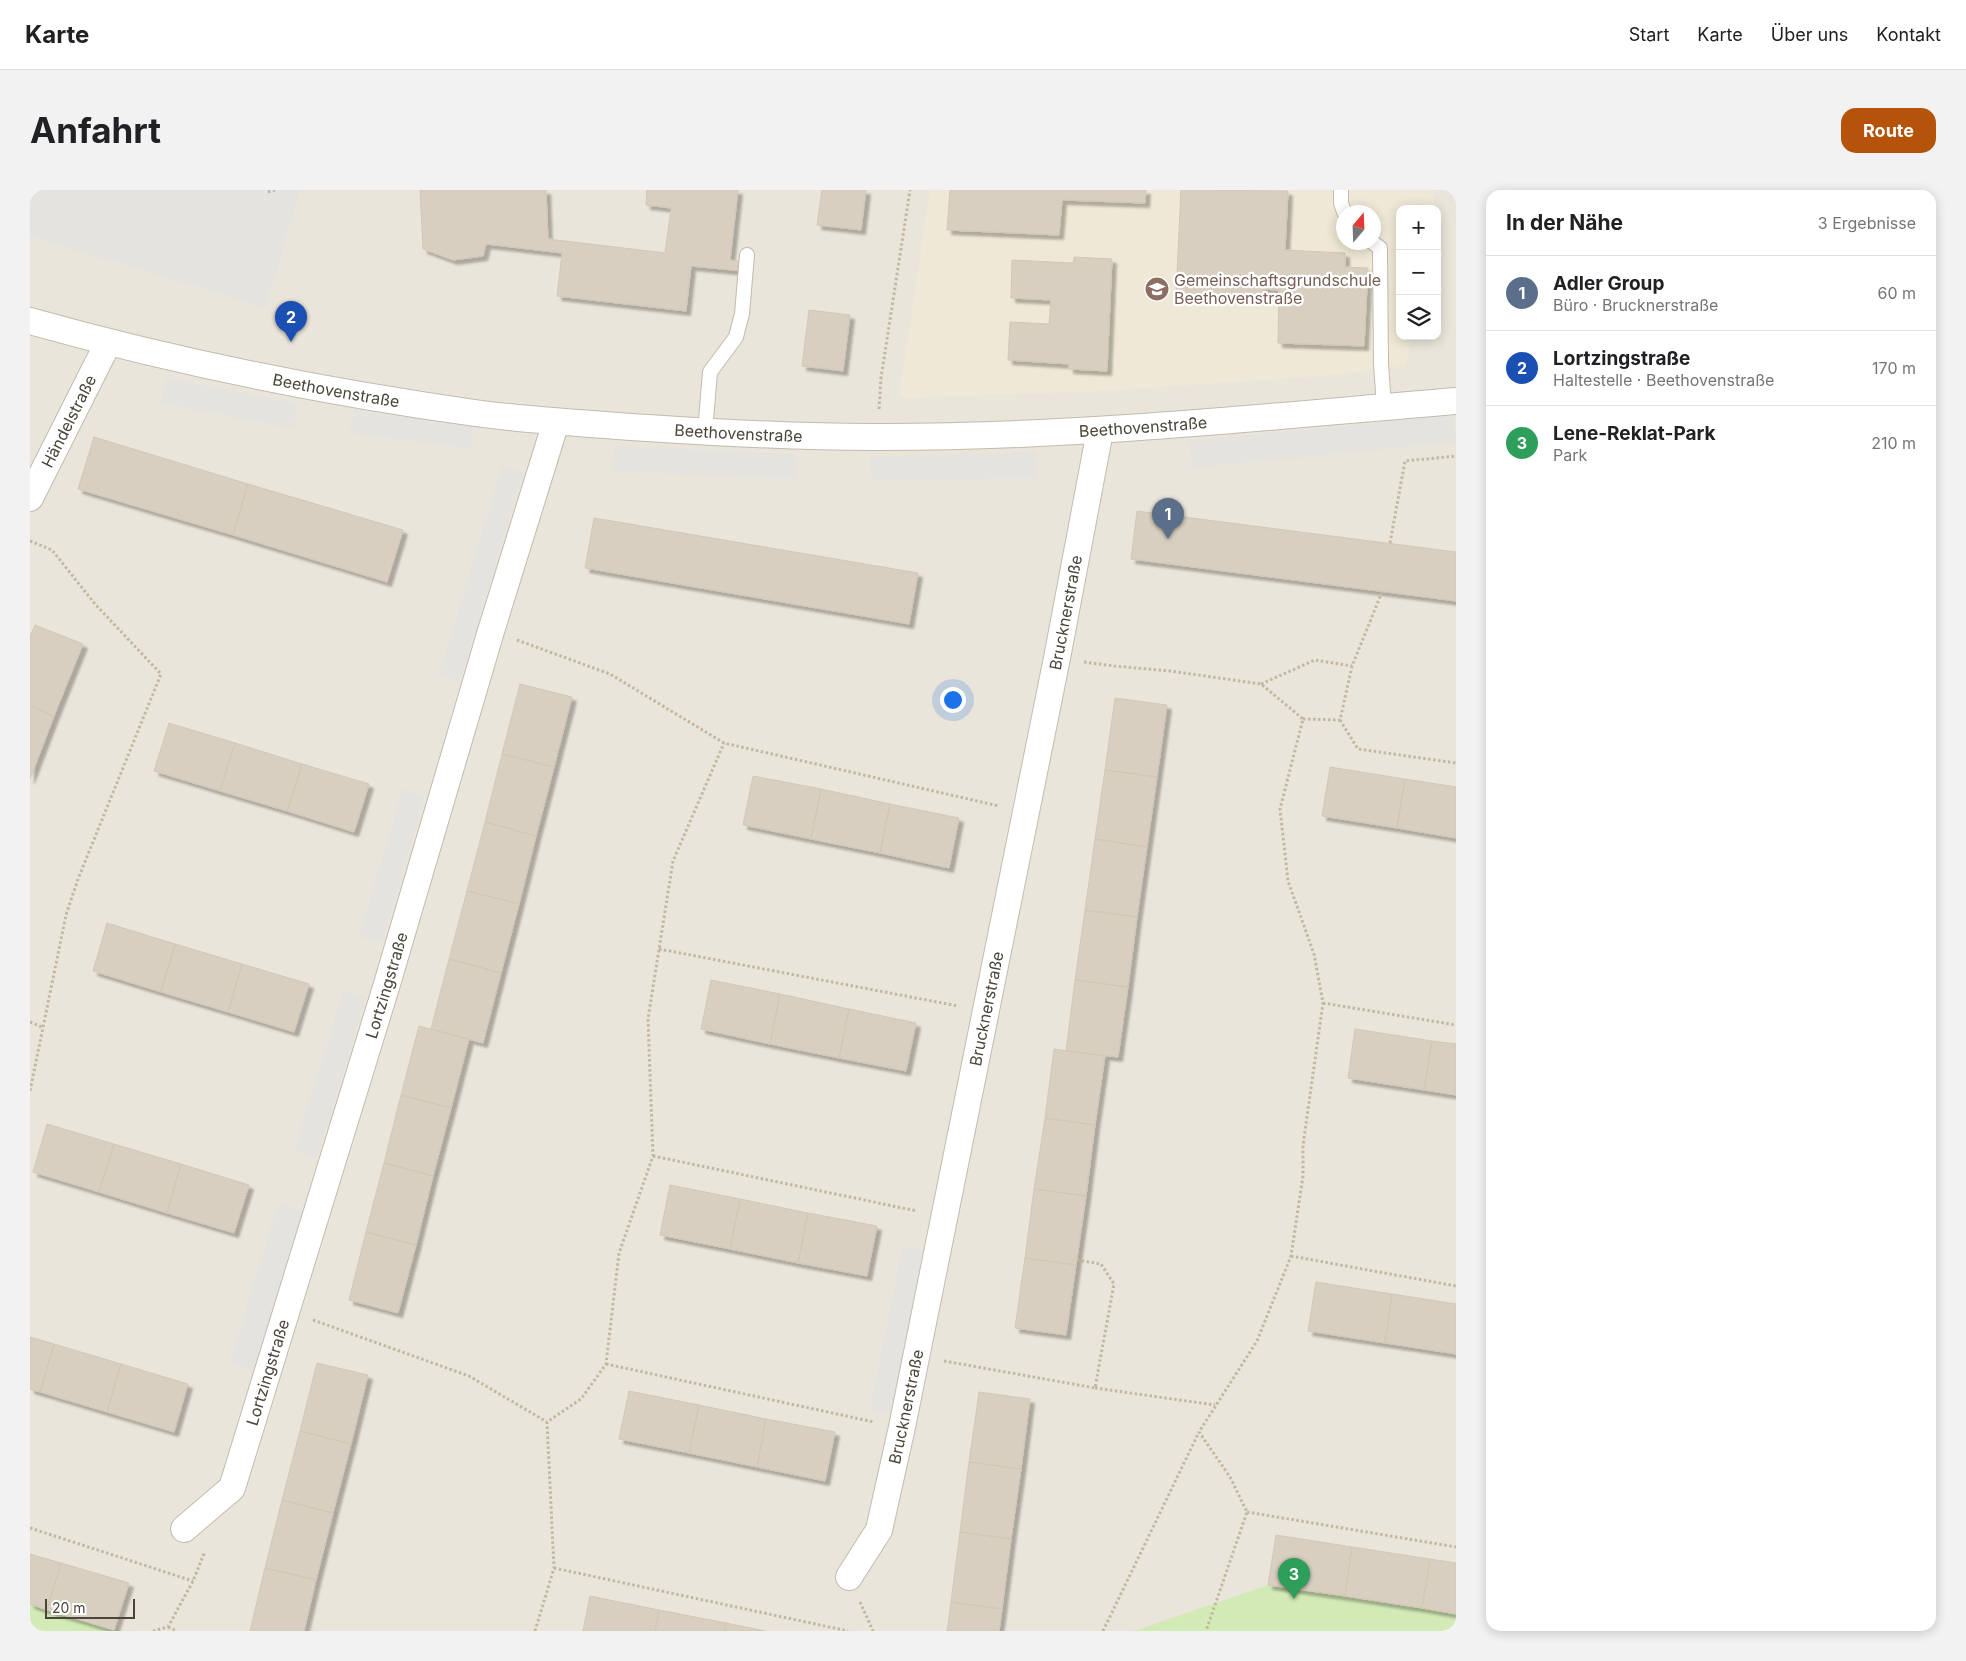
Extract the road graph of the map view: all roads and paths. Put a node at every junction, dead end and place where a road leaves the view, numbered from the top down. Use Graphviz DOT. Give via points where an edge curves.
graph roads {
  1 [pos="276,190"];
  2 [pos="910,190"];
  3 [pos="1341,190"];
  4 [pos="268,192"];
  5 [pos="1342,205"];
  6 [pos="1380,250"];
  7 [pos="747,255"];
  8 [pos="30,321"];
  9 [pos="108,343"];
  10 [pos="1456,401"];
  11 [pos="1384,407"];
  12 [pos="556,422"];
  13 [pos="1100,431"];
  14 [pos="705,432"];
  15 [pos="876,438"];
  16 [pos="1456,456"];
  17 [pos="30,498"];
  18 [pos="30,542"];
  19 [pos="1390,543"];
  20 [pos="1382,592"];
  21 [pos="491,631"];
  22 [pos="1057,658"];
  23 [pos="1352,666"];
  24 [pos="1261,684"];
  25 [pos="1304,719"];
  26 [pos="1340,720"];
  27 [pos="724,743"];
  28 [pos="1456,763"];
  29 [pos="1026,812"];
  30 [pos="659,949"];
  31 [pos="1323,1003"];
  32 [pos="986,1011"];
  33 [pos="30,1022"];
  34 [pos="1456,1025"];
  35 [pos="44,1028"];
  36 [pos="30,1091"];
  37 [pos="653,1156"];
  38 [pos="944,1217"];
  39 [pos="1291,1256"];
  40 [pos="1078,1260"];
  41 [pos="1456,1286"];
  42 [pos="287,1310"];
  43 [pos="916,1356"];
  44 [pos="606,1364"];
  45 [pos="1095,1388"];
  46 [pos="1216,1405"];
  47 [pos="547,1422"];
  48 [pos="902,1427"];
  49 [pos="1199,1432"];
  50 [pos="1247,1512"];
  51 [pos="30,1528"];
  52 [pos="184,1529"];
  53 [pos="207,1547"];
  54 [pos="1456,1548"];
  55 [pos="554,1568"];
  56 [pos="848,1577"];
  57 [pos="193,1581"];
  58 [pos="168,1627"];
  59 [pos="153,1631"];
  60 [pos="176,1631"];
  61 [pos="535,1631"];
  62 [pos="848,1631"];
  63 [pos="1103,1631"];
  64 [pos="1206,1631"];
  1 -- 4 [label="path"];
  2 -- 15 [label="path" via="881,378"];
  3 -- 5 [label="lane"];
  6 -- 11 [label="lane"];
  7 -- 14 [label="lane" via="742,314 736,337 710,372"];
  8 -- 9 [label="street, Beethovenstraße"];
  9 -- 12 [label="street, Beethovenstraße" via="303,385 476,413"];
  9 -- 17 [label="street, Händelstraße"];
  10 -- 11 [label="street, Beethovenstraße"];
  11 -- 13 [label="street, Beethovenstraße"];
  12 -- 14 [label="street, Beethovenstraße"];
  12 -- 21 [label="street, Lortzingstraße"];
  13 -- 15 [label="street, Beethovenstraße"];
  13 -- 22 [label="street, Brucknerstraße"];
  14 -- 15 [label="street, Beethovenstraße"];
  16 -- 19 [label="path" via="1405,461"];
  18 -- 35 [label="path" via="52,550 95,604 161,674 78,879 66,916"];
  20 -- 23 [label="path"];
  21 -- 27 [label="path" via="610,674"];
  21 -- 42 [label="street, Lortzingstraße"];
  22 -- 24 [label="path"];
  22 -- 29 [label="street, Brucknerstraße"];
  23 -- 24 [label="path" via="1315,660"];
  23 -- 26 [label="path"];
  24 -- 25 [label="path"];
  25 -- 26 [label="path"];
  25 -- 31 [label="path" via="1280,809 1288,881 1314,954"];
  26 -- 28 [label="path" via="1358,749"];
  27 -- 29 [label="path"];
  27 -- 30 [label="path" via="673,861"];
  29 -- 32 [label="street, Brucknerstraße"];
  30 -- 32 [label="path"];
  30 -- 37 [label="path" via="648,1019"];
  31 -- 34 [label="path"];
  31 -- 39 [label="path"];
  32 -- 38 [label="street, Brucknerstraße"];
  33 -- 35 [label="path"];
  35 -- 36 [label="path"];
  37 -- 38 [label="path"];
  37 -- 44 [label="path" via="619,1253"];
  38 -- 43 [label="street, Brucknerstraße"];
  39 -- 41 [label="path"];
  39 -- 46 [label="path" via="1257,1341"];
  40 -- 45 [label="path" via="1101,1264 1114,1284"];
  42 -- 47 [label="path" via="469,1376"];
  42 -- 52 [label="street, Lortzingstraße" via="232,1488"];
  43 -- 45 [label="path"];
  43 -- 48 [label="street, Brucknerstraße"];
  44 -- 47 [label="path" via="581,1399"];
  44 -- 48 [label="path"];
  45 -- 46 [label="path"];
  46 -- 49 [label="path"];
  47 -- 55 [label="path"];
  48 -- 56 [label="street, Brucknerstraße" via="879,1530"];
  49 -- 50 [label="path" via="1230,1476"];
  49 -- 63 [label="path"];
  50 -- 54 [label="path"];
  50 -- 64 [label="path"];
  51 -- 57 [label="path"];
  53 -- 57 [label="path"];
  55 -- 61 [label="path"];
  55 -- 62 [label="path"];
  57 -- 58 [label="path"];
  58 -- 59 [label="path"];
  58 -- 60 [label="path"];
}
